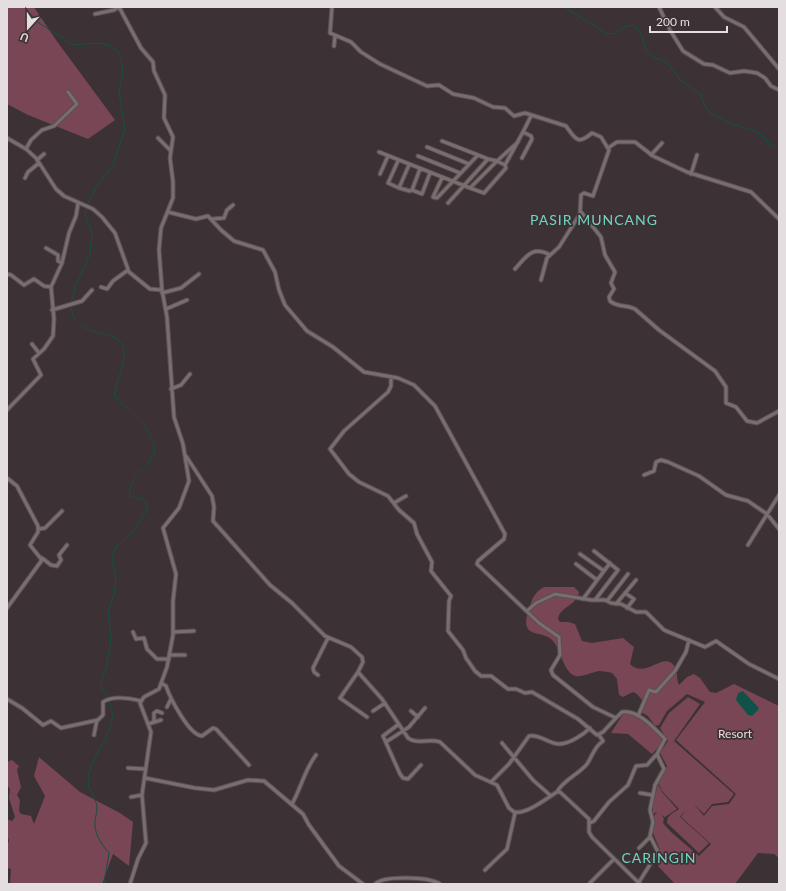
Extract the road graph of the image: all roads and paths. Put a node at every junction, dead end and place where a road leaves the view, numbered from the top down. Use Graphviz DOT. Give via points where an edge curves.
graph roads {
  1 [pos="119,7"];
  2 [pos="332,7"];
  3 [pos="659,7"];
  4 [pos="715,7"];
  5 [pos="95,14"];
  6 [pos="335,36"];
  7 [pos="334,46"];
  8 [pos="779,69"];
  9 [pos="779,90"];
  10 [pos="68,92"];
  11 [pos="531,116"];
  12 [pos="523,132"];
  13 [pos="7,138"];
  14 [pos="158,138"];
  15 [pos="442,141"];
  16 [pos="518,142"];
  17 [pos="662,143"];
  18 [pos="427,147"];
  19 [pos="608,148"];
  20 [pos="26,149"];
  21 [pos="171,151"];
  22 [pos="379,152"];
  23 [pos="44,154"];
  24 [pos="478,155"];
  25 [pos="651,155"];
  26 [pos="697,155"];
  27 [pos="388,156"];
  28 [pos="418,156"];
  29 [pos="522,158"];
  30 [pos="488,159"];
  31 [pos="38,161"];
  32 [pos="398,161"];
  33 [pos="497,161"];
  34 [pos="469,164"];
  35 [pos="409,165"];
  36 [pos="505,165"];
  37 [pos="420,169"];
  38 [pos="430,173"];
  39 [pos="460,173"];
  40 [pos="380,174"];
  41 [pos="691,174"];
  42 [pos="25,178"];
  43 [pos="442,178"];
  44 [pos="452,182"];
  45 [pos="463,186"];
  46 [pos="399,188"];
  47 [pos="470,188"];
  48 [pos="412,190"];
  49 [pos="448,203"];
  50 [pos="78,204"];
  51 [pos="233,205"];
  52 [pos="168,212"];
  53 [pos="581,212"];
  54 [pos="212,219"];
  55 [pos="779,219"];
  56 [pos="46,248"];
  57 [pos="550,255"];
  58 [pos="62,263"];
  59 [pos="515,269"];
  60 [pos="128,270"];
  61 [pos="7,274"];
  62 [pos="199,274"];
  63 [pos="541,280"];
  64 [pos="51,287"];
  65 [pos="101,287"];
  66 [pos="92,290"];
  67 [pos="162,291"];
  68 [pos="187,300"];
  69 [pos="166,309"];
  70 [pos="52,310"];
  71 [pos="32,344"];
  72 [pos="39,352"];
  73 [pos="190,374"];
  74 [pos="391,377"];
  75 [pos="171,389"];
  76 [pos="7,410"];
  77 [pos="779,411"];
  78 [pos="185,455"];
  79 [pos="644,475"];
  80 [pos="9,479"];
  81 [pos="7,483"];
  82 [pos="779,495"];
  83 [pos="406,496"];
  84 [pos="394,503"];
  85 [pos="62,511"];
  86 [pos="767,514"];
  87 [pos="779,528"];
  88 [pos="39,529"];
  89 [pos="67,545"];
  90 [pos="748,545"];
  91 [pos="594,551"];
  92 [pos="580,554"];
  93 [pos="42,558"];
  94 [pos="610,563"];
  95 [pos="576,564"];
  96 [pos="604,571"];
  97 [pos="628,574"];
  98 [pos="597,580"];
  99 [pos="636,580"];
  100 [pos="625,593"];
  101 [pos="583,599"];
  102 [pos="595,600"];
  103 [pos="608,601"];
  104 [pos="616,604"];
  105 [pos="7,608"];
  106 [pos="627,608"];
  107 [pos="527,611"];
  108 [pos="194,631"];
  109 [pos="133,632"];
  110 [pos="173,632"];
  111 [pos="328,638"];
  112 [pos="689,640"];
  113 [pos="169,655"];
  114 [pos="185,655"];
  115 [pos="169,659"];
  116 [pos="358,672"];
  117 [pos="318,675"];
  118 [pos="779,680"];
  119 [pos="162,683"];
  120 [pos="7,699"];
  121 [pos="171,699"];
  122 [pos="141,701"];
  123 [pos="385,703"];
  124 [pos="167,707"];
  125 [pos="425,708"];
  126 [pos="373,711"];
  127 [pos="411,711"];
  128 [pos="162,713"];
  129 [pos="638,716"];
  130 [pos="367,717"];
  131 [pos="418,717"];
  132 [pos="616,718"];
  133 [pos="97,720"];
  134 [pos="160,720"];
  135 [pos="154,722"];
  136 [pos="148,724"];
  137 [pos="399,724"];
  138 [pos="590,728"];
  139 [pos="403,731"];
  140 [pos="94,735"];
  141 [pos="599,735"];
  142 [pos="386,742"];
  143 [pos="502,743"];
  144 [pos="316,754"];
  145 [pos="657,754"];
  146 [pos="514,758"];
  147 [pos="249,765"];
  148 [pos="421,765"];
  149 [pos="128,768"];
  150 [pos="145,769"];
  151 [pos="145,778"];
  152 [pos="491,782"];
  153 [pos="557,792"];
  154 [pos="640,793"];
  155 [pos="142,795"];
  156 [pos="652,795"];
  157 [pos="551,796"];
  158 [pos="131,798"];
  159 [pos="292,804"];
  160 [pos="515,813"];
  161 [pos="590,823"];
  162 [pos="650,836"];
  163 [pos="638,848"];
  164 [pos="614,859"];
  165 [pos="485,870"];
  166 [pos="592,880"];
  167 [pos="640,883"];
  168 [pos="130,884"];
  169 [pos="362,884"];
  170 [pos="375,884"];
  171 [pos="440,884"];
  172 [pos="589,884"];
  173 [pos="596,884"];
  1 -- 5 [label="street"];
  1 -- 21 [label="street" via="141,48 153,62 154,71 165,95 164,118 173,137"];
  2 -- 6 [label="street" via="330,31"];
  3 -- 9 [label="street" via="683,51 704,65 713,65 729,72 757,73"];
  4 -- 8 [label="street" via="724,16 744,27"];
  6 -- 7 [label="street"];
  6 -- 11 [label="street" via="351,42 361,52 382,65 426,85 438,85 453,94 474,98 494,108 505,108 514,116 524,113"];
  10 -- 20 [label="street" via="78,104 54,126 42,130"];
  11 -- 12 [label="street"];
  11 -- 19 [label="street" via="566,126 570,134 581,140 586,140 592,133 601,136"];
  12 -- 16 [label="street"];
  12 -- 29 [label="street" via="532,139"];
  13 -- 20 [label="street"];
  14 -- 21 [label="street"];
  15 -- 24 [label="street"];
  16 -- 33 [label="street"];
  16 -- 36 [label="street"];
  17 -- 25 [label="street"];
  18 -- 34 [label="street"];
  19 -- 25 [label="street" via="617,142 633,142"];
  19 -- 53 [label="street" via="593,196 584,193 581,195"];
  20 -- 31 [label="street"];
  21 -- 52 [label="street" via="174,196"];
  22 -- 27 [label="street"];
  23 -- 31 [label="street"];
  24 -- 30 [label="street"];
  24 -- 34 [label="street"];
  25 -- 41 [label="street"];
  26 -- 41 [label="street"];
  27 -- 32 [label="street"];
  27 -- 40 [label="street"];
  28 -- 39 [label="street"];
  30 -- 33 [label="street"];
  30 -- 45 [label="street"];
  31 -- 42 [label="street"];
  31 -- 50 [label="street" via="56,189"];
  32 -- 35 [label="street"];
  32 -- 46 [label="street" via="388,184"];
  33 -- 36 [label="street"];
  33 -- 47 [label="street"];
  34 -- 39 [label="street"];
  35 -- 37 [label="street"];
  35 -- 46 [label="street"];
  36 -- 47 [label="street" via="506,168 484,193"];
  37 -- 38 [label="street"];
  37 -- 48 [label="street"];
  38 -- 43 [label="street"];
  38 -- 48 [label="street" via="422,194"];
  39 -- 44 [label="street"];
  41 -- 55 [label="street" via="750,192"];
  43 -- 44 [label="street"];
  43 -- 44 [label="street" via="433,196 437,198"];
  44 -- 45 [label="street"];
  45 -- 47 [label="street"];
  45 -- 49 [label="street"];
  46 -- 48 [label="street" via="410,192"];
  50 -- 58 [label="street"];
  50 -- 60 [label="street" via="89,207 102,217 115,233"];
  51 -- 54 [label="street" via="227,210 224,218"];
  52 -- 54 [label="street" via="196,219 206,216"];
  52 -- 67 [label="street" via="159,241"];
  53 -- 57 [label="street" via="559,247"];
  53 -- 77 [label="street" via="601,237 605,256 615,272 611,283 614,290 610,301 619,307 635,309 686,351 713,369 726,387 724,400 736,407 746,420 758,423"];
  54 -- 74 [label="street" via="234,242 264,251 276,275 279,292 285,305 309,332 335,348 362,370"];
  56 -- 58 [label="street" via="58,255 58,260"];
  57 -- 59 [label="street" via="540,250 533,252"];
  57 -- 63 [label="street"];
  58 -- 64 [label="street"];
  60 -- 65 [label="street" via="107,289"];
  60 -- 67 [label="street" via="150,289"];
  61 -- 64 [label="street" via="24,285 34,279 44,286"];
  62 -- 67 [label="street" via="181,288"];
  64 -- 70 [label="street"];
  66 -- 70 [label="street" via="82,301"];
  67 -- 69 [label="street"];
  68 -- 69 [label="street"];
  69 -- 75 [label="street"];
  70 -- 72 [label="street" via="53,336"];
  71 -- 72 [label="street"];
  72 -- 76 [label="street" via="33,360 41,373 40,377"];
  73 -- 75 [label="street" via="180,385"];
  74 -- 84 [label="street" via="388,392 346,429 330,449 353,478 388,496"];
  74 -- 107 [label="street" via="416,386 438,411 505,534 504,539 477,564"];
  75 -- 78 [label="street" via="175,423"];
  78 -- 110 [label="street" via="189,484 179,508 164,526 163,531 176,574"];
  78 -- 111 [label="street" via="212,496 213,521 270,585"];
  79 -- 86 [label="street" via="654,471 656,462 665,461 699,476 725,495 746,500"];
  80 -- 81 [label="street"];
  80 -- 88 [label="street" via="17,486"];
  82 -- 86 [label="street"];
  83 -- 84 [label="street"];
  84 -- 138 [label="street" via="414,523 432,562 431,571 452,596 449,601 448,631 463,650 475,672 481,676 491,676 508,689 532,692"];
  85 -- 88 [label="street" via="45,528"];
  86 -- 87 [label="street"];
  86 -- 90 [label="street"];
  88 -- 93 [label="street" via="30,545"];
  89 -- 93 [label="street" via="59,555 61,560 57,566"];
  91 -- 94 [label="street"];
  92 -- 96 [label="street"];
  93 -- 105 [label="street"];
  94 -- 96 [label="street"];
  94 -- 102 [label="street" via="618,570"];
  95 -- 98 [label="street"];
  96 -- 98 [label="street"];
  97 -- 103 [label="street"];
  98 -- 101 [label="street"];
  99 -- 100 [label="street"];
  100 -- 104 [label="street"];
  100 -- 106 [label="street" via="634,599"];
  101 -- 102 [label="street"];
  101 -- 107 [label="street" via="552,594"];
  102 -- 103 [label="street"];
  103 -- 104 [label="street"];
  104 -- 106 [label="street"];
  106 -- 112 [label="street" via="648,613 664,630"];
  107 -- 132 [label="street" via="541,626 559,637 560,655 551,670 555,678 593,707"];
  108 -- 110 [label="street"];
  109 -- 115 [label="street" via="136,639 144,638 147,650 157,659"];
  110 -- 113 [label="street"];
  111 -- 116 [label="street" via="351,647 362,657 363,662"];
  111 -- 117 [label="street" via="313,668"];
  112 -- 118 [label="street" via="706,647 716,641 749,664"];
  112 -- 129 [label="street" via="686,652 672,675 656,692 649,690"];
  113 -- 114 [label="street"];
  113 -- 115 [label="street"];
  115 -- 119 [label="street"];
  116 -- 123 [label="street"];
  116 -- 130 [label="street" via="340,698"];
  119 -- 121 [label="street" via="166,686"];
  119 -- 122 [label="street" via="158,690"];
  120 -- 133 [label="street" via="44,725 51,721 61,728"];
  121 -- 124 [label="street"];
  121 -- 147 [label="street" via="197,735 202,736 216,728"];
  122 -- 133 [label="street" via="123,697 103,702 102,715"];
  122 -- 136 [label="street"];
  123 -- 126 [label="street"];
  123 -- 137 [label="street"];
  125 -- 131 [label="street"];
  127 -- 131 [label="street"];
  128 -- 135 [label="street" via="155,712"];
  129 -- 132 [label="street" via="626,711"];
  129 -- 145 [label="street" via="664,740"];
  131 -- 139 [label="street"];
  132 -- 141 [label="street"];
  133 -- 140 [label="street"];
  134 -- 135 [label="street"];
  135 -- 136 [label="street"];
  136 -- 150 [label="street" via="151,732"];
  137 -- 139 [label="street"];
  137 -- 142 [label="street" via="384,734"];
  138 -- 141 [label="street"];
  138 -- 146 [label="street" via="569,742 560,744 529,736"];
  139 -- 142 [label="street"];
  139 -- 152 [label="street" via="412,741 440,742 473,773"];
  141 -- 153 [label="street" via="603,741 593,750 586,764 572,779 561,785"];
  142 -- 148 [label="street" via="403,778 408,779"];
  143 -- 146 [label="street"];
  144 -- 159 [label="street" via="308,765 302,786"];
  145 -- 156 [label="street" via="664,769"];
  145 -- 161 [label="street" via="646,766 637,765 628,785"];
  146 -- 152 [label="street"];
  146 -- 157 [label="street"];
  149 -- 150 [label="street"];
  150 -- 151 [label="street"];
  151 -- 155 [label="street"];
  151 -- 159 [label="street" via="214,790 247,780 258,780"];
  152 -- 160 [label="street" via="499,787 509,808"];
  153 -- 157 [label="street"];
  153 -- 161 [label="street" via="583,813"];
  154 -- 156 [label="street"];
  155 -- 158 [label="street"];
  155 -- 168 [label="street" via="146,843"];
  156 -- 162 [label="street" via="650,811 653,822"];
  157 -- 160 [label="street"];
  159 -- 169 [label="street" via="306,817 339,866"];
  160 -- 165 [label="street" via="507,849"];
  161 -- 164 [label="street" via="591,836"];
  162 -- 163 [label="street"];
  162 -- 167 [label="street" via="658,852"];
  164 -- 166 [label="street"];
  164 -- 167 [label="street"];
  166 -- 172 [label="street"];
  166 -- 173 [label="street"];
  170 -- 171 [label="street" via="382,880 402,879"];
}
